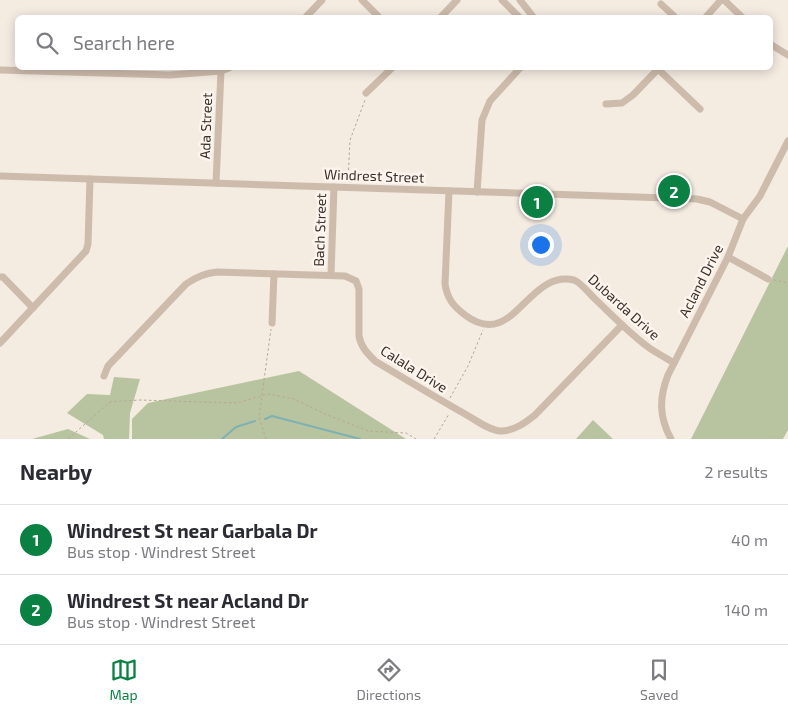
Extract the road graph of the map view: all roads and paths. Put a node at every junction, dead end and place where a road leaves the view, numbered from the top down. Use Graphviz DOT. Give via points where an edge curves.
graph roads {
  1 [pos="322,0"];
  2 [pos="362,0"];
  3 [pos="457,0"];
  4 [pos="502,0"];
  5 [pos="520,0"];
  6 [pos="723,0"];
  7 [pos="662,4"];
  8 [pos="308,15"];
  9 [pos="377,15"];
  10 [pos="443,15"];
  11 [pos="517,15"];
  12 [pos="532,15"];
  13 [pos="673,15"];
  14 [pos="707,15"];
  15 [pos="740,15"];
  16 [pos="773,46"];
  17 [pos="788,55"];
  18 [pos="0,70"];
  19 [pos="390,70"];
  20 [pos="518,70"];
  21 [pos="656,70"];
  22 [pos="660,70"];
  23 [pos="221,71"];
  24 [pos="366,93"];
  25 [pos="606,104"];
  26 [pos="700,108"];
  27 [pos="788,141"];
  28 [pos="0,176"];
  29 [pos="90,179"];
  30 [pos="348,181"];
  31 [pos="216,183"];
  32 [pos="334,187"];
  33 [pos="449,191"];
  34 [pos="477,192"];
  35 [pos="743,219"];
  36 [pos="728,257"];
  37 [pos="274,274"];
  38 [pos="332,275"];
  39 [pos="0,277"];
  40 [pos="768,279"];
  41 [pos="788,283"];
  42 [pos="33,308"];
  43 [pos="272,323"];
  44 [pos="622,325"];
  45 [pos="483,330"];
  46 [pos="0,343"];
  47 [pos="674,363"];
  48 [pos="104,376"];
  49 [pos="262,396"];
  50 [pos="446,404"];
  51 [pos="450,412"];
  52 [pos="68,439"];
  53 [pos="266,439"];
  54 [pos="416,439"];
  55 [pos="434,439"];
  56 [pos="671,439"];
  1 -- 8 [label="street"];
  2 -- 9 [label="street"];
  3 -- 10 [label="street"];
  4 -- 11 [label="street"];
  5 -- 12 [label="street"];
  6 -- 14 [label="street"];
  6 -- 15 [label="street"];
  7 -- 13 [label="street"];
  16 -- 17 [label="street"];
  18 -- 23 [label="street" via="170,75"];
  19 -- 24 [label="street"];
  20 -- 34 [label="street" via="490,101 482,120"];
  21 -- 25 [label="street" via="628,99 622,103"];
  22 -- 26 [label="street"];
  23 -- 31 [label="street, Ada Street"];
  24 -- 30 [label="path" via="350,140"];
  27 -- 35 [label="street, Acland Drive" via="760,196"];
  28 -- 29 [label="street, Windrest Street"];
  29 -- 31 [label="street, Windrest Street"];
  29 -- 42 [label="street" via="86,251"];
  31 -- 32 [label="street, Windrest Street"];
  32 -- 33 [label="street, Windrest Street"];
  32 -- 38 [label="street, Bach Street"];
  33 -- 34 [label="street, Windrest Street"];
  33 -- 44 [label="street, Dubarda Drive" via="447,294 452,304 466,316 483,324 507,319 545,284 559,279 576,280"];
  34 -- 35 [label="street, Windrest Street" via="696,199 710,202"];
  35 -- 36 [label="street, Acland Drive"];
  36 -- 40 [label="street"];
  36 -- 47 [label="street, Acland Drive"];
  37 -- 38 [label="street, Calala Drive"];
  37 -- 43 [label="street"];
  37 -- 48 [label="street, Calala Drive" via="217,272 196,278 186,284 108,366"];
  38 -- 50 [label="street, Calala Drive" via="356,281 360,289 360,342 369,355"];
  39 -- 42 [label="street"];
  40 -- 41 [label="path"];
  42 -- 46 [label="street"];
  43 -- 49 [label="path"];
  44 -- 47 [label="street, Dubarda Drive"];
  44 -- 50 [label="street, Calala Drive" via="524,424 500,431 490,429"];
  45 -- 50 [label="path" via="468,366"];
  47 -- 56 [label="street, Acland Drive" via="661,399 662,419"];
  49 -- 52 [label="path" via="237,403 110,402"];
  49 -- 53 [label="path" via="259,417"];
  49 -- 54 [label="path" via="268,394 294,399 368,431 406,433"];
  51 -- 55 [label="path"];
}
